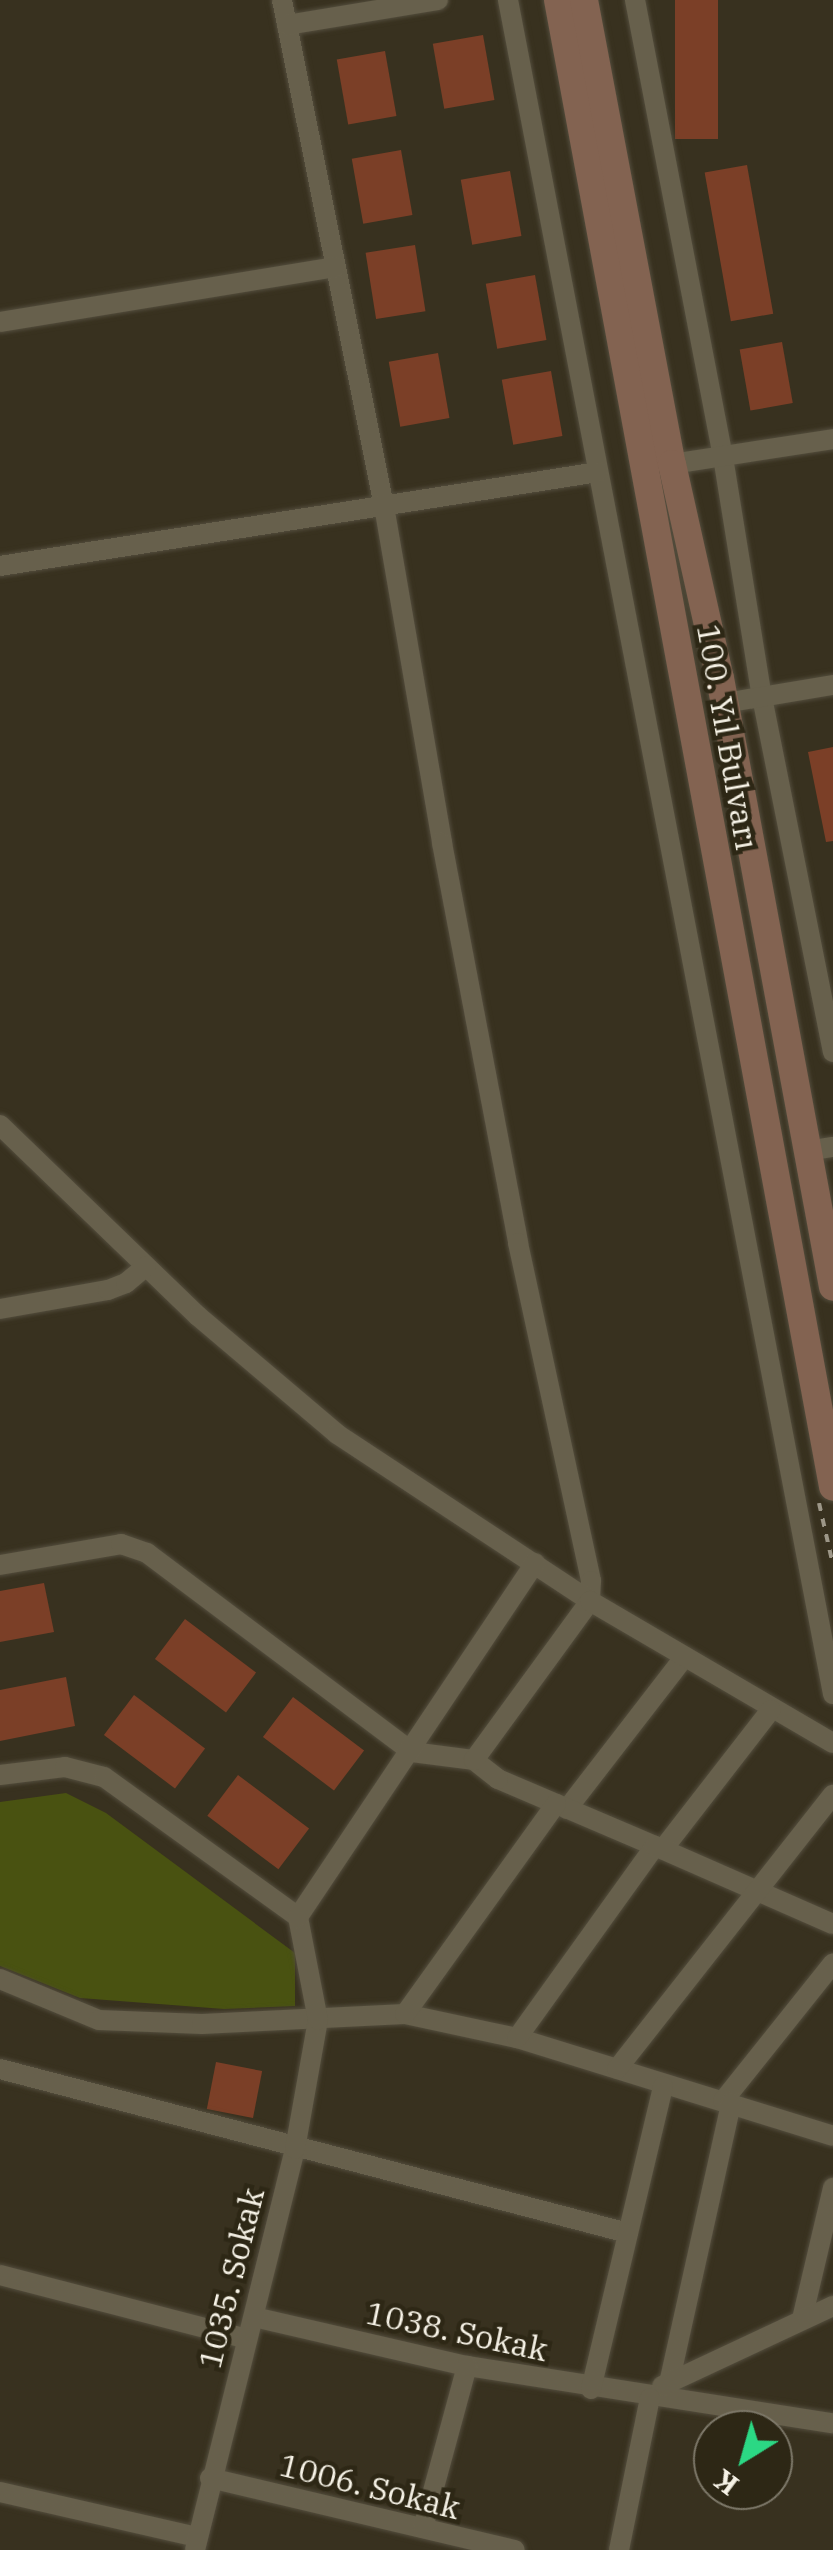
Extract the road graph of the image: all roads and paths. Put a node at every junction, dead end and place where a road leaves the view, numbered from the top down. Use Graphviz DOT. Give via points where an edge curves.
graph roads {
  1 [pos="282,0"];
  2 [pos="438,0"];
  3 [pos="508,0"];
  4 [pos="558,0"];
  5 [pos="584,0"];
  6 [pos="635,0"];
  7 [pos="287,25"];
  8 [pos="336,267"];
  9 [pos="0,322"];
  10 [pos="833,439"];
  11 [pos="723,456"];
  12 [pos="672,464"];
  13 [pos="598,472"];
  14 [pos="384,506"];
  15 [pos="0,566"];
  16 [pos="833,685"];
  17 [pos="762,697"];
  18 [pos="725,704"];
  19 [pos="833,1052"];
  20 [pos="0,1125"];
  21 [pos="820,1149"];
  22 [pos="146,1266"];
  23 [pos="833,1287"];
  24 [pos="0,1309"];
  25 [pos="833,1487"];
  26 [pos="534,1563"];
  27 [pos="0,1565"];
  28 [pos="590,1600"];
  29 [pos="683,1659"];
  30 [pos="833,1694"];
  31 [pos="771,1710"];
  32 [pos="833,1743"];
  33 [pos="412,1752"];
  34 [pos="474,1760"];
  35 [pos="0,1774"];
  36 [pos="833,1795"];
  37 [pos="561,1807"];
  38 [pos="659,1848"];
  39 [pos="757,1890"];
  40 [pos="298,1917"];
  41 [pos="833,1924"];
  42 [pos="833,1963"];
  43 [pos="0,1979"];
  44 [pos="405,2014"];
  45 [pos="318,2020"];
  46 [pos="518,2038"];
  47 [pos="0,2069"];
  48 [pos="617,2069"];
  49 [pos="662,2086"];
  50 [pos="727,2102"];
  51 [pos="833,2136"];
  52 [pos="295,2149"];
  53 [pos="833,2188"];
  54 [pos="628,2234"];
  55 [pos="0,2275"];
  56 [pos="833,2306"];
  57 [pos="254,2317"];
  58 [pos="802,2320"];
  59 [pos="247,2339"];
  60 [pos="468,2366"];
  61 [pos="670,2380"];
  62 [pos="591,2389"];
  63 [pos="650,2398"];
  64 [pos="833,2423"];
  65 [pos="210,2478"];
  66 [pos="0,2492"];
  67 [pos="422,2528"];
  68 [pos="196,2544"];
  69 [pos="462,2545"];
  70 [pos="516,2550"];
  71 [pos="620,2550"];
  1 -- 7 [label="street"];
  2 -- 7 [label="street"];
  3 -- 13 [label="street"];
  4 -- 25 [label="main road, 100. Yıl Bulvarı"];
  5 -- 12 [label="main road, 100. Yıl Bulvarı"];
  6 -- 11 [label="street"];
  7 -- 8 [label="street"];
  8 -- 9 [label="street"];
  8 -- 14 [label="street"];
  10 -- 11 [label="street"];
  11 -- 12 [label="street"];
  11 -- 17 [label="street"];
  12 -- 18 [label="main road, 100. Yıl Bulvarı"];
  13 -- 14 [label="street"];
  13 -- 30 [label="street"];
  14 -- 15 [label="street"];
  14 -- 28 [label="street" via="442,843"];
  16 -- 17 [label="street"];
  17 -- 18 [label="street"];
  17 -- 19 [label="street"];
  18 -- 21 [label="main road, 100. Yıl Bulvarı"];
  20 -- 22 [label="street"];
  21 -- 23 [label="main road, 100. Yıl Bulvarı"];
  22 -- 24 [label="street" via="108,1290"];
  22 -- 26 [label="street" via="338,1434"];
  26 -- 28 [label="street"];
  26 -- 33 [label="street"];
  27 -- 33 [label="street" via="121,1544 147,1553"];
  28 -- 29 [label="street"];
  28 -- 34 [label="street"];
  29 -- 31 [label="street"];
  29 -- 37 [label="street"];
  31 -- 32 [label="street"];
  31 -- 38 [label="street"];
  33 -- 34 [label="street"];
  33 -- 40 [label="street"];
  34 -- 37 [label="street" via="498,1779"];
  35 -- 40 [label="street" via="65,1768 104,1778"];
  36 -- 39 [label="street"];
  37 -- 38 [label="street"];
  37 -- 44 [label="street"];
  38 -- 39 [label="street"];
  38 -- 46 [label="street"];
  39 -- 41 [label="street"];
  39 -- 48 [label="street"];
  40 -- 45 [label="street"];
  42 -- 50 [label="street"];
  43 -- 45 [label="street" via="99,2020"];
  44 -- 45 [label="street"];
  44 -- 46 [label="street"];
  45 -- 52 [label="street, 1035. Sokak"];
  46 -- 48 [label="street"];
  47 -- 52 [label="street"];
  48 -- 49 [label="street"];
  49 -- 50 [label="street"];
  49 -- 54 [label="street"];
  50 -- 51 [label="street"];
  50 -- 61 [label="street"];
  52 -- 54 [label="street"];
  52 -- 57 [label="street, 1035. Sokak"];
  53 -- 58 [label="street"];
  54 -- 62 [label="street"];
  55 -- 59 [label="street"];
  56 -- 58 [label="street"];
  57 -- 59 [label="street, 1035. Sokak"];
  57 -- 60 [label="street, 1038. Sokak"];
  58 -- 61 [label="street"];
  59 -- 65 [label="street, 1035. Sokak"];
  60 -- 62 [label="street, 1038. Sokak"];
  60 -- 67 [label="street"];
  61 -- 63 [label="street"];
  62 -- 63 [label="street, 1038. Sokak"];
  63 -- 64 [label="street, 1038. Sokak"];
  63 -- 71 [label="street"];
  65 -- 67 [label="street, 1006. Sokak"];
  65 -- 68 [label="street, 1035. Sokak"];
  66 -- 68 [label="street"];
  67 -- 69 [label="street, 1006. Sokak"];
  69 -- 70 [label="street, 1006. Sokak"];
}
